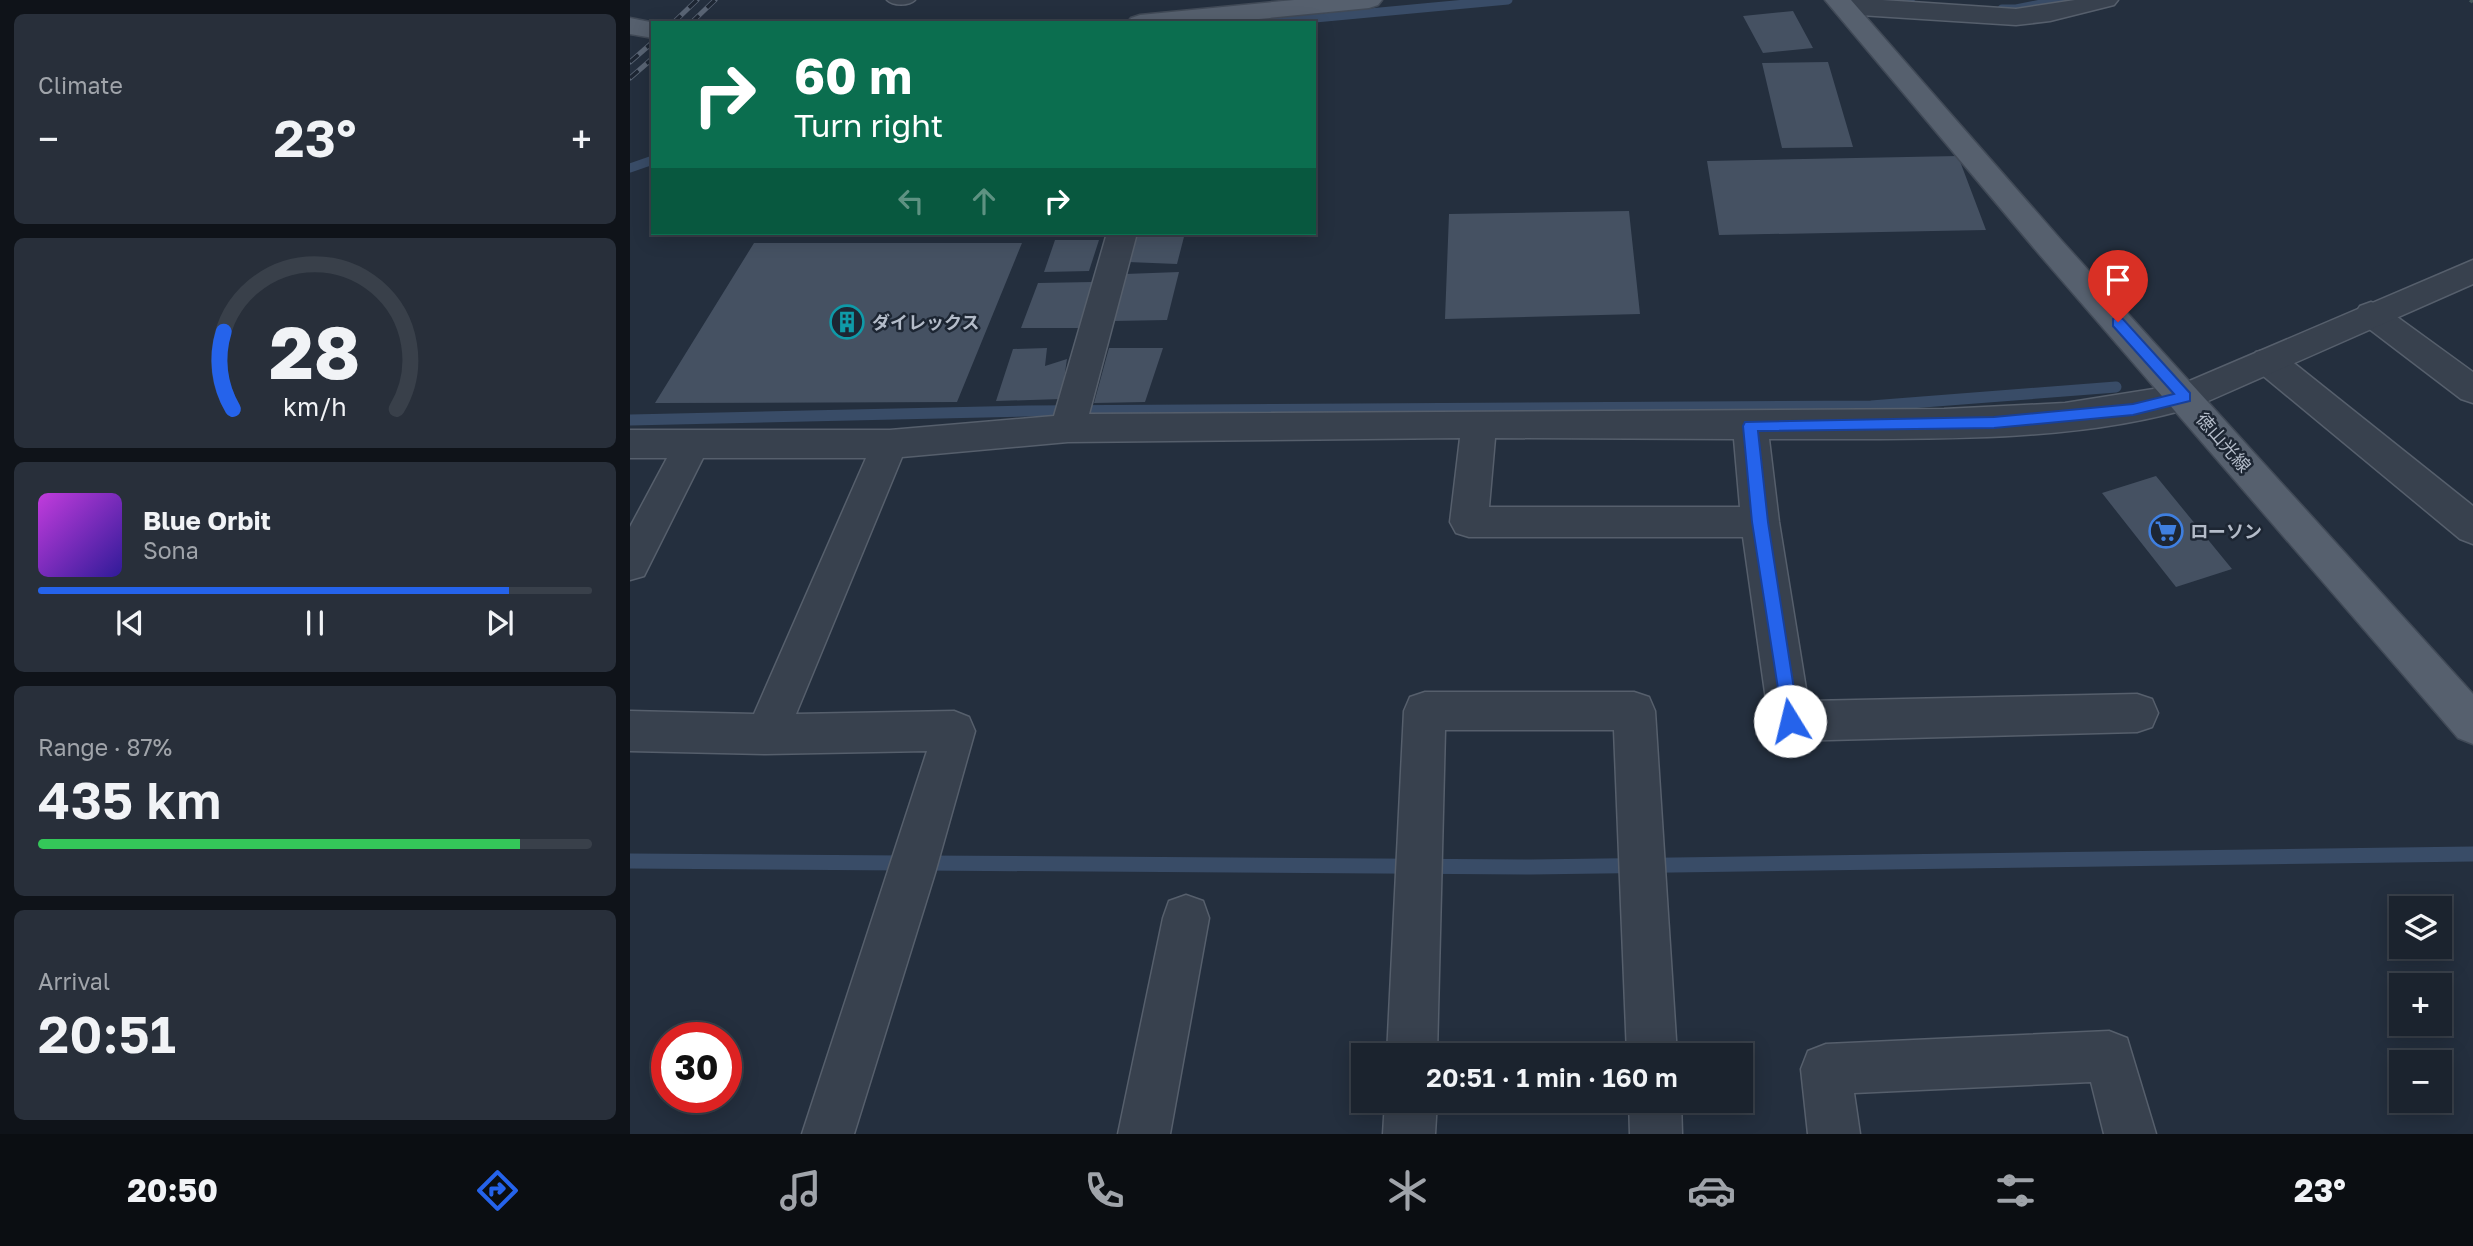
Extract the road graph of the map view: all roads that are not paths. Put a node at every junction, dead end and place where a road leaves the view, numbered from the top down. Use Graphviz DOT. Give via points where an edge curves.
graph roads {
  1 [pos="894,0"];
  2 [pos="908,0"];
  3 [pos="1369,0"];
  4 [pos="2105,0"];
  5 [pos="1841,3"];
  6 [pos="1267,5"];
  7 [pos="1160,21"];
  8 [pos="630,26"];
  9 [pos="651,30"];
  10 [pos="1121,235"];
  11 [pos="2472,272"];
  12 [pos="2371,314"];
  13 [pos="2268,361"];
  14 [pos="2473,390"];
  15 [pos="2185,397"];
  16 [pos="1479,424"];
  17 [pos="1750,426"];
  18 [pos="1068,428"];
  19 [pos="630,444"];
  20 [pos="890,444"];
  21 [pos="692,445"];
  22 [pos="1760,522"];
  23 [pos="2473,528"];
  24 [pos="630,564"];
  25 [pos="2137,713"];
  26 [pos="2473,724"];
  27 [pos="630,731"];
  28 [pos="766,734"];
  29 [pos="1186,918"];
  30 [pos="1412,1043"];
  31 [pos="1651,1043"];
  32 [pos="1410,1113"];
  33 [pos="1655,1113"];
  34 [pos="828,1134"];
  35 [pos="1144,1134"];
  36 [pos="1409,1134"];
  37 [pos="1656,1134"];
  38 [pos="1834,1134"];
  39 [pos="2130,1134"];
  1 -- 2 [label="lane"];
  3 -- 6 [label="main road"];
  4 -- 5 [label="street" via="2019,17"];
  5 -- 15 [label="main road, 徳山光線"];
  6 -- 7 [label="main road"];
  8 -- 9 [label="main road"];
  10 -- 18 [label="street"];
  11 -- 12 [label="street"];
  12 -- 13 [label="street"];
  12 -- 14 [label="street"];
  13 -- 15 [label="street"];
  13 -- 23 [label="street"];
  15 -- 17 [label="street" via="2133,410 1994,422"];
  15 -- 26 [label="main road, 徳山光線"];
  16 -- 17 [label="street"];
  16 -- 18 [label="street"];
  16 -- 22 [label="street" via="1469,522"];
  17 -- 22 [label="street"];
  18 -- 20 [label="street"];
  19 -- 21 [label="street"];
  20 -- 21 [label="street"];
  20 -- 28 [label="street"];
  21 -- 24 [label="street"];
  22 -- 25 [label="street" via="1790,721"];
  27 -- 28 [label="street"];
  28 -- 34 [label="street" via="954,731"];
  29 -- 35 [label="street"];
  30 -- 31 [label="street" via="1425,711 1634,711"];
  32 -- 36 [label="street"];
  33 -- 37 [label="street"];
  38 -- 39 [label="street" via="1826,1069 2109,1056"];
}
